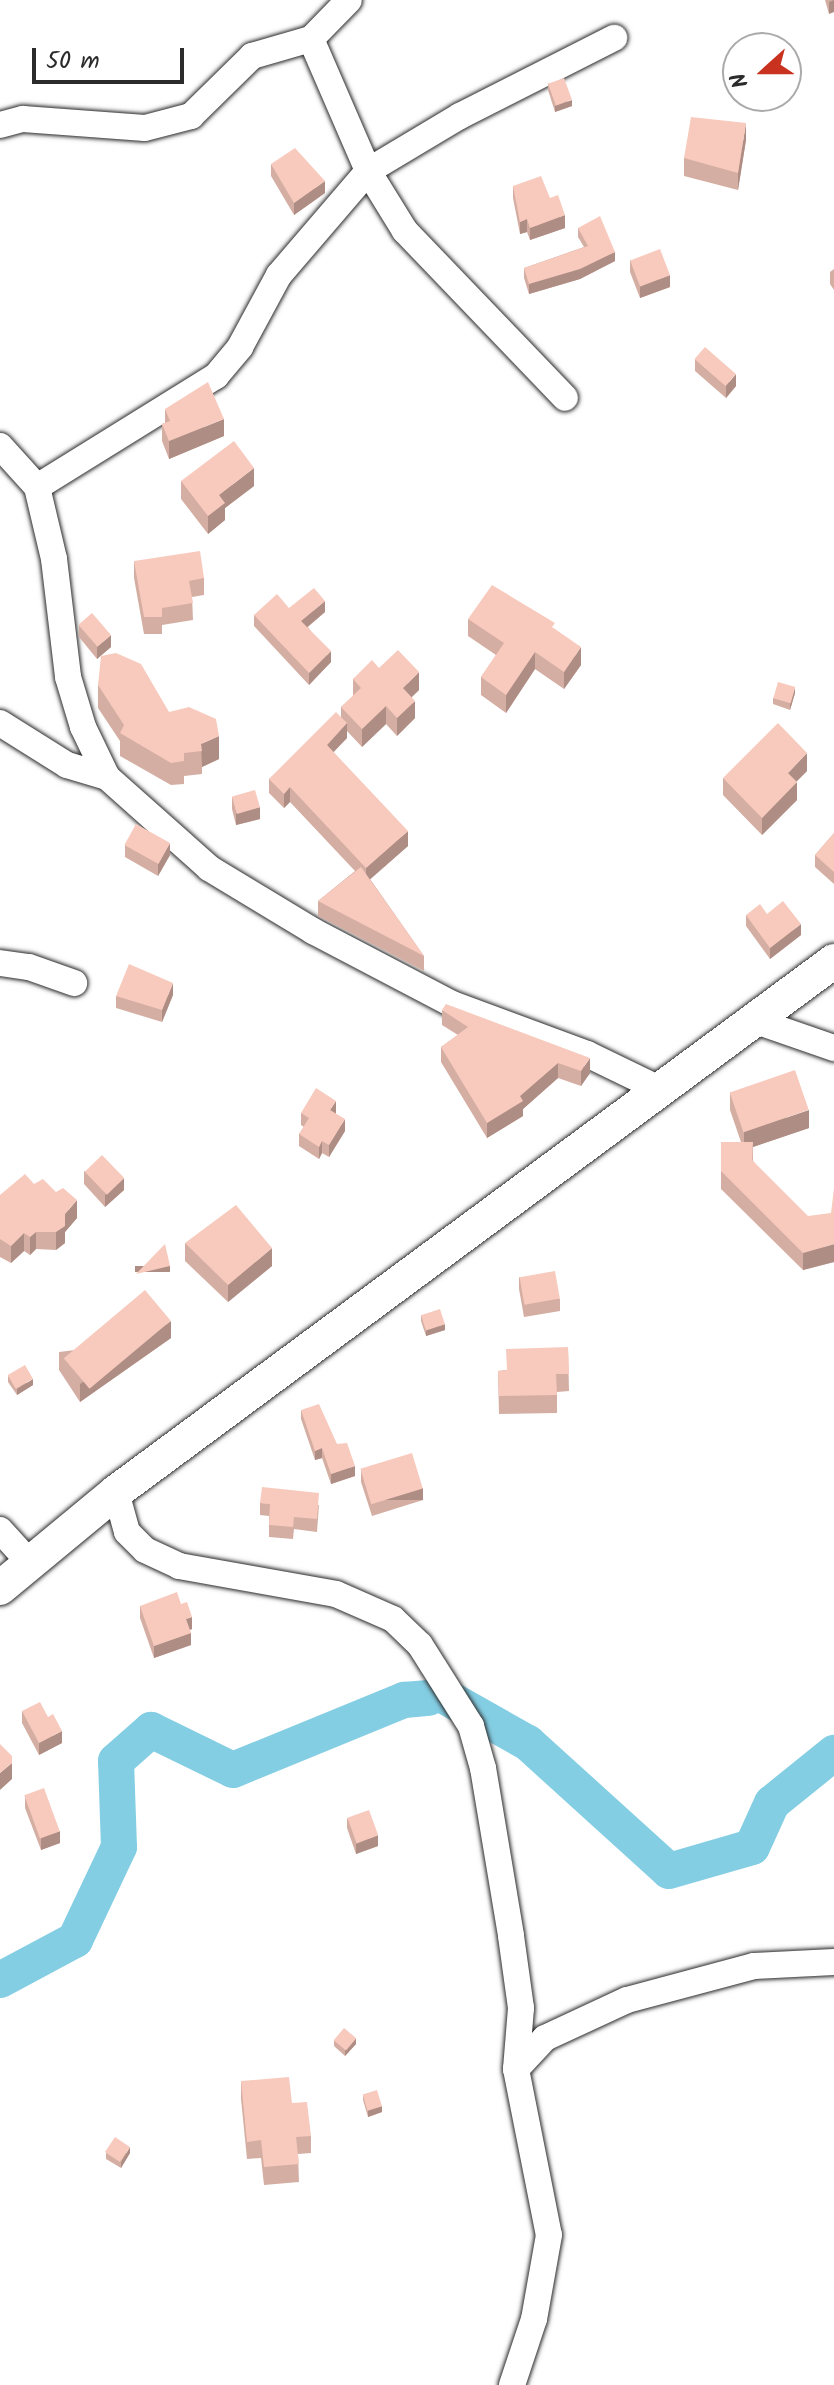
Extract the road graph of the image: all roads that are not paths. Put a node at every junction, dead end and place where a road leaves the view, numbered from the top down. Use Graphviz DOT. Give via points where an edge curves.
graph roads {
  1 [pos="349,0"];
  2 [pos="614,38"];
  3 [pos="311,39"];
  4 [pos="0,125"];
  5 [pos="368,171"];
  6 [pos="565,398"];
  7 [pos="0,446"];
  8 [pos="37,487"];
  9 [pos="0,723"];
  10 [pos="107,777"];
  11 [pos="834,961"];
  12 [pos="0,963"];
  13 [pos="74,983"];
  14 [pos="756,1021"];
  15 [pos="834,1048"];
  16 [pos="661,1090"];
  17 [pos="116,1492"];
  18 [pos="0,1530"];
  19 [pos="30,1563"];
  20 [pos="0,1588"];
  21 [pos="834,1962"];
  22 [pos="516,2069"];
  23 [pos="512,2385"];
  1 -- 3 [label="street"];
  2 -- 5 [label="street" via="460,116"];
  3 -- 4 [label="street" via="252,56 204,109 174,122 145,128 23,119"];
  3 -- 5 [label="street"];
  5 -- 6 [label="street" via="405,231"];
  5 -- 8 [label="street" via="279,275 240,347 216,376"];
  7 -- 8 [label="street"];
  8 -- 10 [label="street" via="54,559 68,677 83,727"];
  9 -- 10 [label="street" via="67,765"];
  10 -- 16 [label="street" via="209,868 313,931 452,1004 587,1054"];
  11 -- 14 [label="main road"];
  12 -- 13 [label="street"];
  14 -- 15 [label="street"];
  14 -- 16 [label="main road"];
  16 -- 17 [label="main road"];
  17 -- 19 [label="main road"];
  17 -- 22 [label="street" via="127,1532 145,1550 179,1566 336,1594 393,1619 450,1688 471,1726 483,1768 521,2008"];
  18 -- 19 [label="street"];
  19 -- 20 [label="main road"];
  21 -- 22 [label="street" via="754,1966 627,2000 545,2038"];
  22 -- 23 [label="street" via="549,2235 534,2319"];
}
